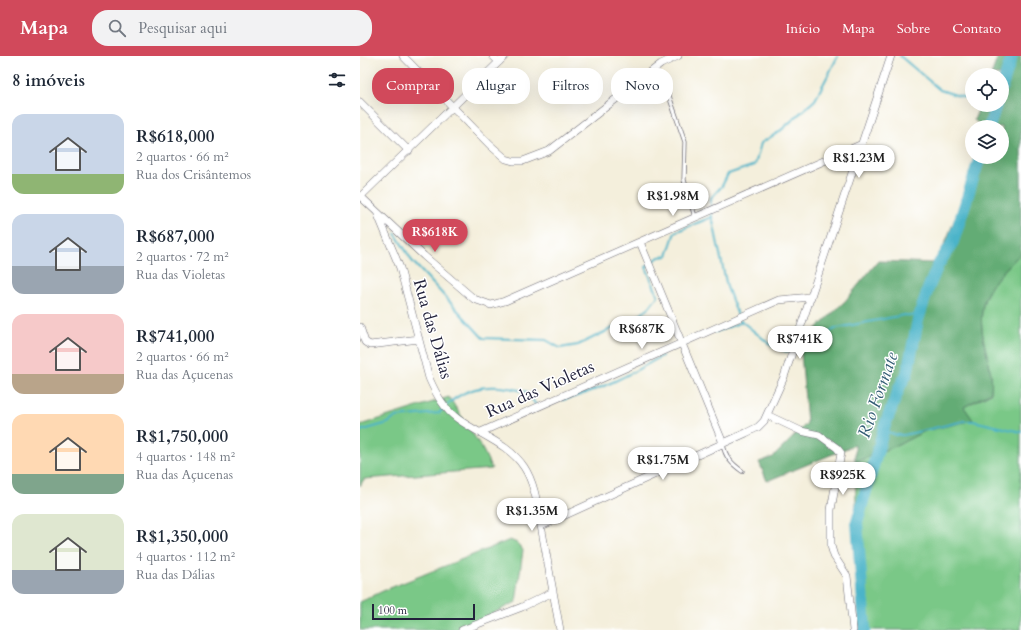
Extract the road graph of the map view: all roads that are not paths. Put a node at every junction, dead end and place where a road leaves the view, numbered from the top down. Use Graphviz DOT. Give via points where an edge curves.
graph roads {
  1 [pos="403,56"];
  2 [pos="493,56"];
  3 [pos="505,56"];
  4 [pos="678,56"];
  5 [pos="891,56"];
  6 [pos="498,62"];
  7 [pos="360,102"];
  8 [pos="672,104"];
  9 [pos="452,106"];
  10 [pos="860,145"];
  11 [pos="409,151"];
  12 [pos="362,197"];
  13 [pos="376,210"];
  14 [pos="695,218"];
  15 [pos="640,242"];
  16 [pos="811,297"];
  17 [pos="360,327"];
  18 [pos="419,339"];
  19 [pos="682,343"];
  20 [pos="767,415"];
  21 [pos="481,432"];
  22 [pos="723,443"];
  23 [pos="742,471"];
  24 [pos="541,526"];
  25 [pos="553,592"];
  26 [pos="462,630"];
  27 [pos="560,630"];
  28 [pos="853,630"];
  1 -- 9 [label="street"];
  2 -- 6 [label="street"];
  3 -- 6 [label="street"];
  4 -- 9 [label="street" via="661,64 549,151 524,161 513,161 500,154"];
  5 -- 10 [label="street"];
  6 -- 9 [label="street"];
  7 -- 11 [label="street"];
  8 -- 14 [label="lane" via="685,142 684,180"];
  9 -- 11 [label="street"];
  10 -- 14 [label="street"];
  10 -- 16 [label="street"];
  11 -- 12 [label="street"];
  12 -- 13 [label="street"];
  13 -- 15 [label="street" via="474,299 491,304 505,301"];
  13 -- 18 [label="street, Rua das Dálias" via="400,268"];
  14 -- 15 [label="street"];
  15 -- 19 [label="street"];
  16 -- 19 [label="street, Rua das Violetas" via="779,300"];
  16 -- 20 [label="street" via="784,377"];
  17 -- 18 [label="street" via="365,342 370,345"];
  18 -- 21 [label="street, Rua das Dálias" via="435,392 442,403 458,419"];
  19 -- 21 [label="street, Rua das Violetas"];
  19 -- 22 [label="street"];
  20 -- 22 [label="street" via="758,428"];
  20 -- 28 [label="street" via="801,431 819,436 837,448 840,454 831,510 831,546 834,556 847,576"];
  21 -- 24 [label="street, Rua das Dálias" via="506,449 524,467 533,486"];
  22 -- 23 [label="lane" via="731,464"];
  22 -- 24 [label="street"];
  24 -- 25 [label="street, Rua das Dálias"];
  25 -- 26 [label="street"];
  25 -- 27 [label="street, Rua das Dálias"];
}
